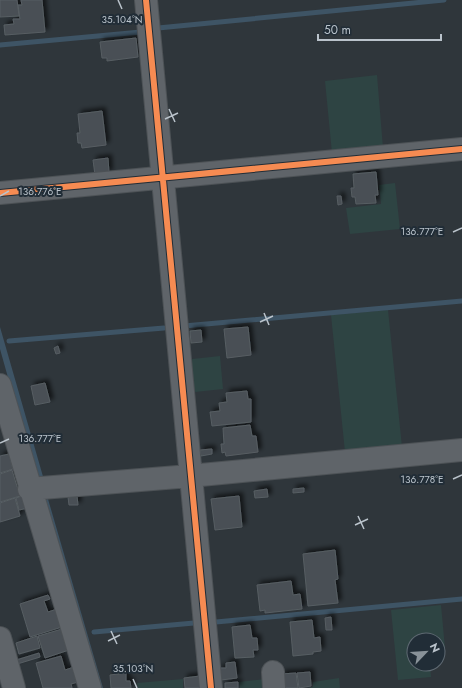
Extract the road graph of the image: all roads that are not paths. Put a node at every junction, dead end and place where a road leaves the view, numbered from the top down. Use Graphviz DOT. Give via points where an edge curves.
graph roads {
  1 [pos="146,0"];
  2 [pos="462,149"];
  3 [pos="162,177"];
  4 [pos="0,193"];
  5 [pos="0,385"];
  6 [pos="462,450"];
  7 [pos="190,476"];
  8 [pos="29,489"];
  9 [pos="0,638"];
  10 [pos="14,688"];
  11 [pos="90,688"];
  12 [pos="210,688"];
  1 -- 3 [label="street"];
  2 -- 3 [label="street"];
  3 -- 4 [label="street"];
  3 -- 7 [label="street"];
  5 -- 8 [label="street"];
  6 -- 7 [label="street"];
  7 -- 8 [label="street"];
  7 -- 12 [label="street"];
  8 -- 11 [label="street"];
  9 -- 10 [label="street"];
}
